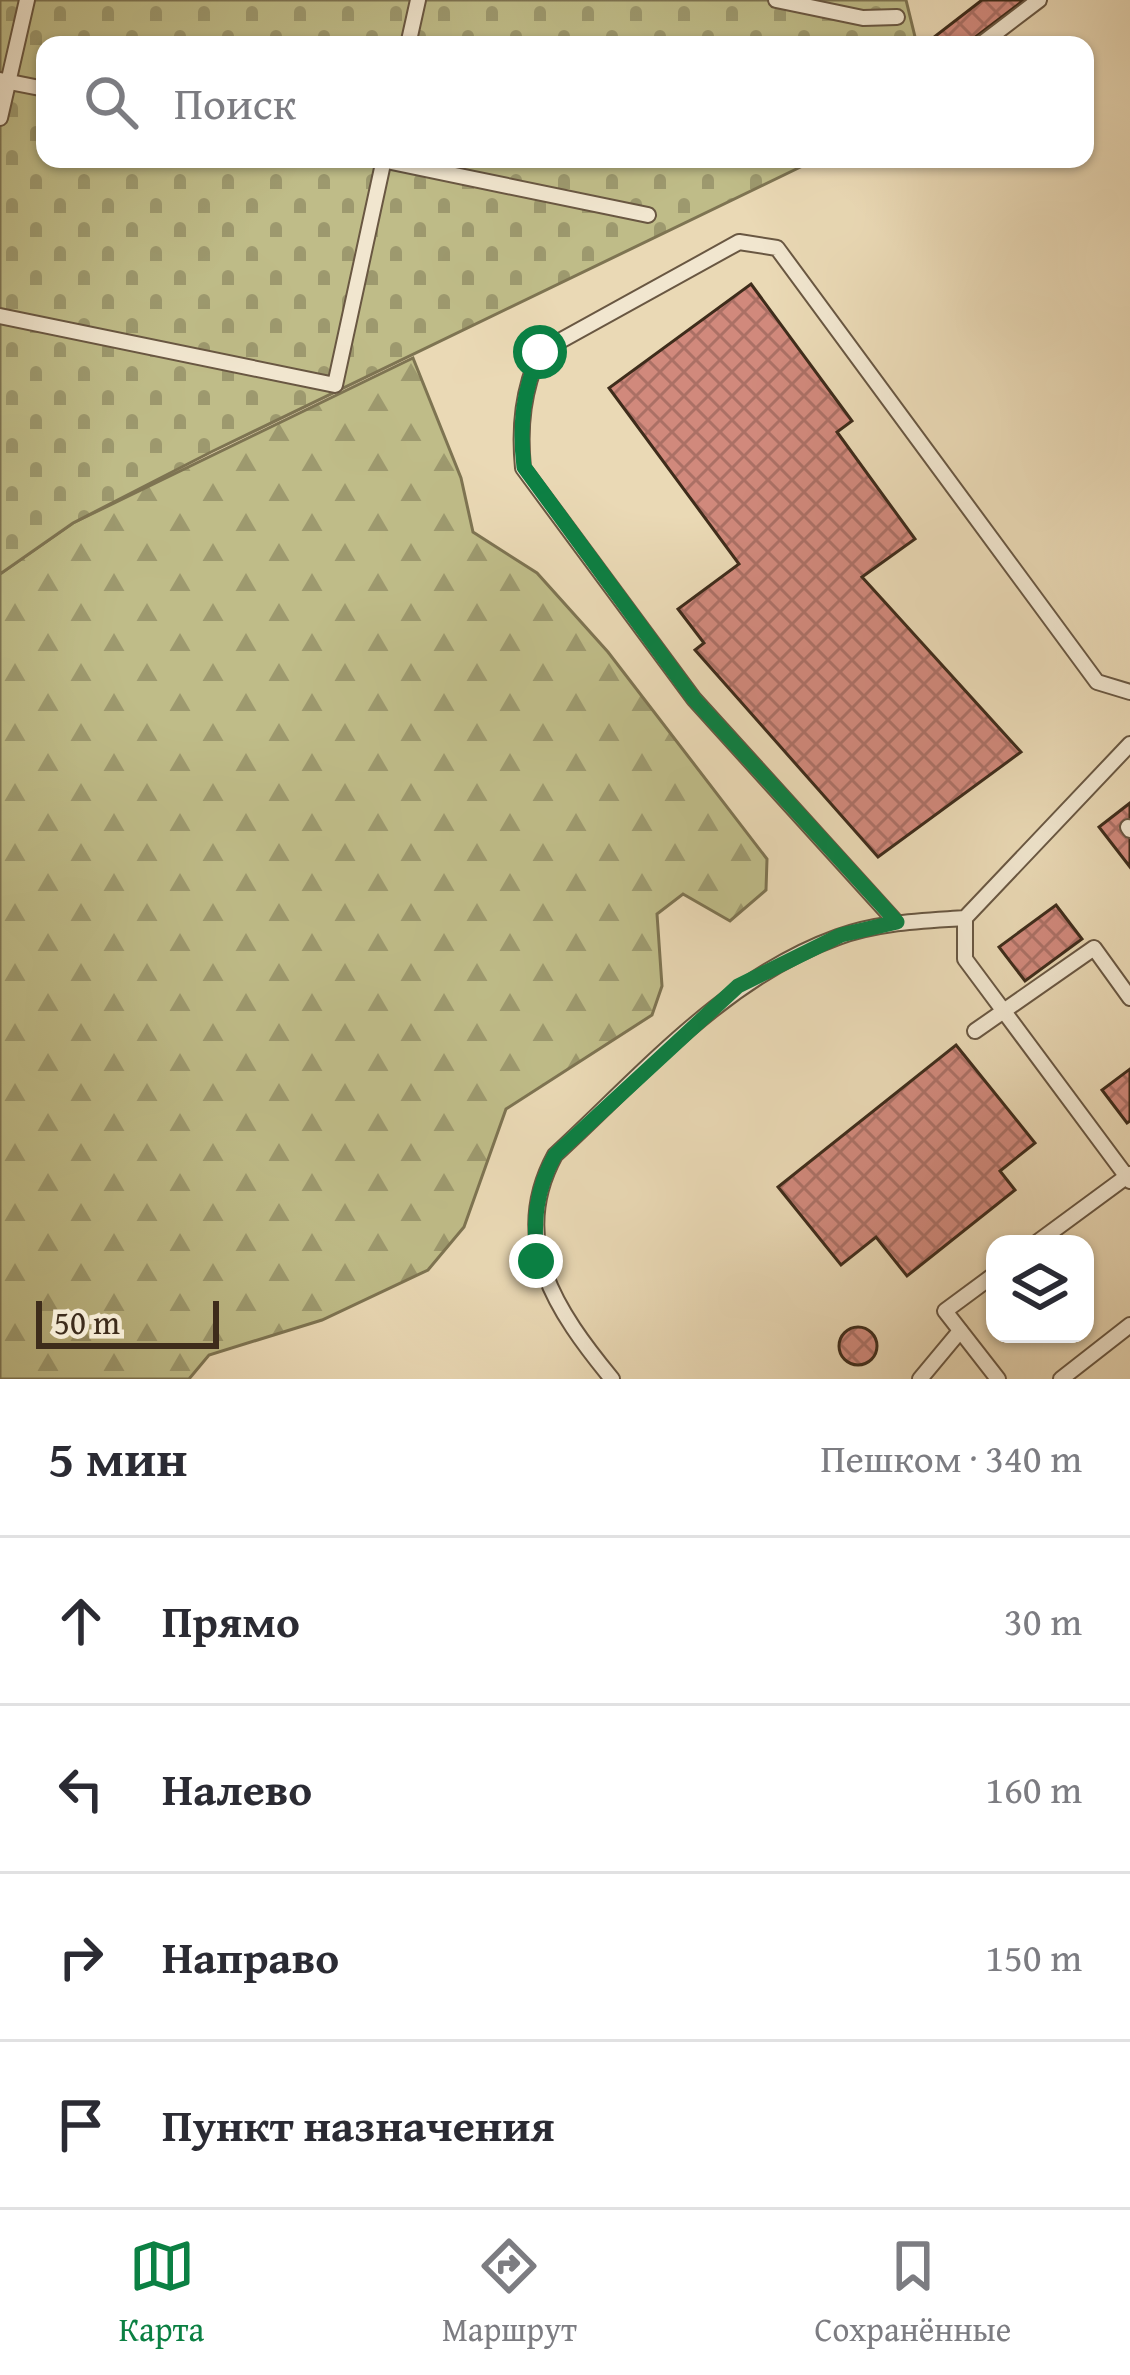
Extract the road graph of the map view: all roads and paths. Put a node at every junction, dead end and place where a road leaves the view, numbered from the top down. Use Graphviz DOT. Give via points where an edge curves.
graph roads {
  1 [pos="26,0"];
  2 [pos="418,0"];
  3 [pos="776,0"];
  4 [pos="1039,0"];
  5 [pos="897,17"];
  6 [pos="410,36"];
  7 [pos="992,36"];
  8 [pos="4,81"];
  9 [pos="36,87"];
  10 [pos="0,118"];
  11 [pos="380,168"];
  12 [pos="425,168"];
  13 [pos="648,215"];
  14 [pos="0,316"];
  15 [pos="1130,692"];
  16 [pos="1130,744"];
  17 [pos="965,918"];
  18 [pos="897,922"];
  19 [pos="1130,998"];
  20 [pos="1002,1012"];
  21 [pos="975,1031"];
  22 [pos="1129,1177"];
  23 [pos="1048,1235"];
  24 [pos="986,1281"];
  25 [pos="1130,1325"];
  26 [pos="960,1331"];
  27 [pos="612,1379"];
  28 [pos="920,1379"];
  29 [pos="998,1379"];
  30 [pos="1061,1379"];
  1 -- 8 [label="lane"];
  2 -- 6 [label="lane"];
  3 -- 5 [label="lane"];
  4 -- 7 [label="lane"];
  8 -- 9 [label="lane"];
  8 -- 10 [label="lane"];
  11 -- 14 [label="lane" via="334,386"];
  12 -- 13 [label="lane"];
  15 -- 18 [label="lane" via="1097,682 777,248 739,242 540,352 520,433 524,467 694,699"];
  16 -- 17 [label="lane"];
  17 -- 18 [label="lane"];
  17 -- 20 [label="lane" via="965,959"];
  18 -- 27 [label="lane" via="841,935 738,986 555,1155 533,1216 536,1261 560,1311"];
  19 -- 20 [label="lane" via="1094,948"];
  20 -- 21 [label="lane"];
  20 -- 22 [label="lane"];
  22 -- 23 [label="lane"];
  24 -- 26 [label="lane" via="945,1311"];
  25 -- 30 [label="lane"];
  26 -- 28 [label="lane"];
  26 -- 29 [label="lane"];
}
